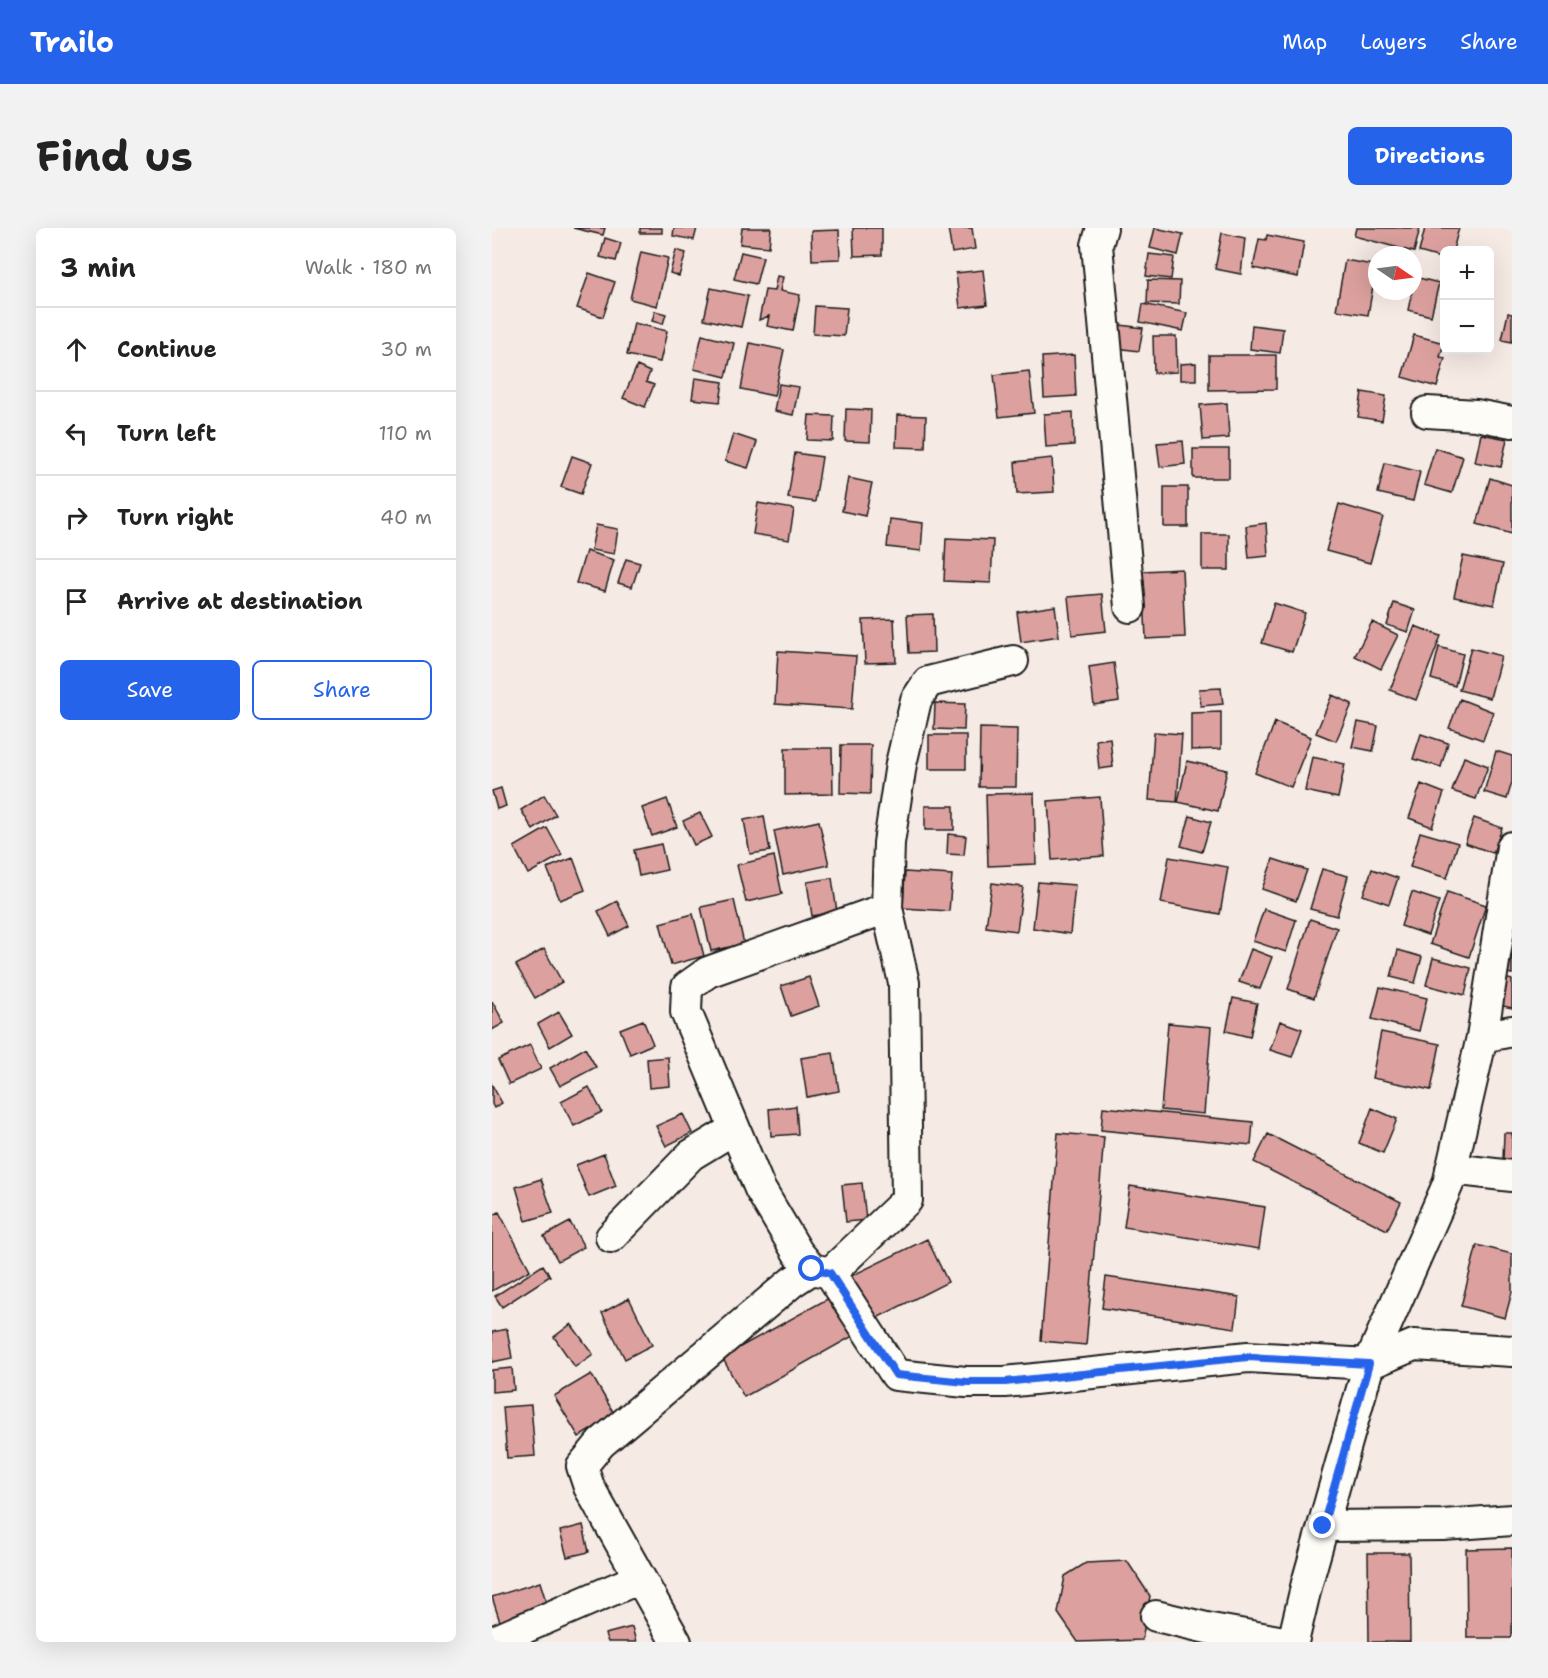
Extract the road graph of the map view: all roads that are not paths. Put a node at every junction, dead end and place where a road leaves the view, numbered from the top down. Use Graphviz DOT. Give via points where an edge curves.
graph roads {
  1 [pos="1102,228"];
  2 [pos="1427,412"];
  3 [pos="1512,422"];
  4 [pos="1130,607"];
  5 [pos="1013,661"];
  6 [pos="1512,847"];
  7 [pos="887,908"];
  8 [pos="1512,1031"];
  9 [pos="1482,1037"];
  10 [pos="734,1129"];
  11 [pos="1451,1169"];
  12 [pos="1512,1176"];
  13 [pos="611,1237"];
  14 [pos="821,1271"];
  15 [pos="1512,1351"];
  16 [pos="1369,1364"];
  17 [pos="1512,1520"];
  18 [pos="1323,1526"];
  19 [pos="640,1578"];
  20 [pos="1156,1616"];
  21 [pos="492,1642"];
  22 [pos="676,1642"];
  23 [pos="1284,1642"];
  24 [pos="1293,1642"];
  1 -- 4 [label="street" via="1097,245"];
  2 -- 3 [label="street"];
  5 -- 7 [label="street" via="928,682 916,700 889,843"];
  6 -- 9 [label="street"];
  7 -- 10 [label="street" via="708,972 687,987 686,1012"];
  7 -- 14 [label="street" via="904,983 907,1200"];
  8 -- 9 [label="street"];
  9 -- 11 [label="street"];
  10 -- 13 [label="street" via="691,1155"];
  10 -- 14 [label="street" via="760,1189 798,1253"];
  11 -- 12 [label="street"];
  11 -- 16 [label="street" via="1448,1184"];
  14 -- 16 [label="street" via="896,1375 1005,1382 1248,1357"];
  14 -- 19 [label="street" via="792,1282 601,1443 582,1466 589,1487"];
  15 -- 16 [label="street" via="1414,1345"];
  16 -- 18 [label="street"];
  17 -- 18 [label="street"];
  18 -- 24 [label="street"];
  19 -- 21 [label="street"];
  19 -- 22 [label="street"];
  20 -- 23 [label="street"];
}
